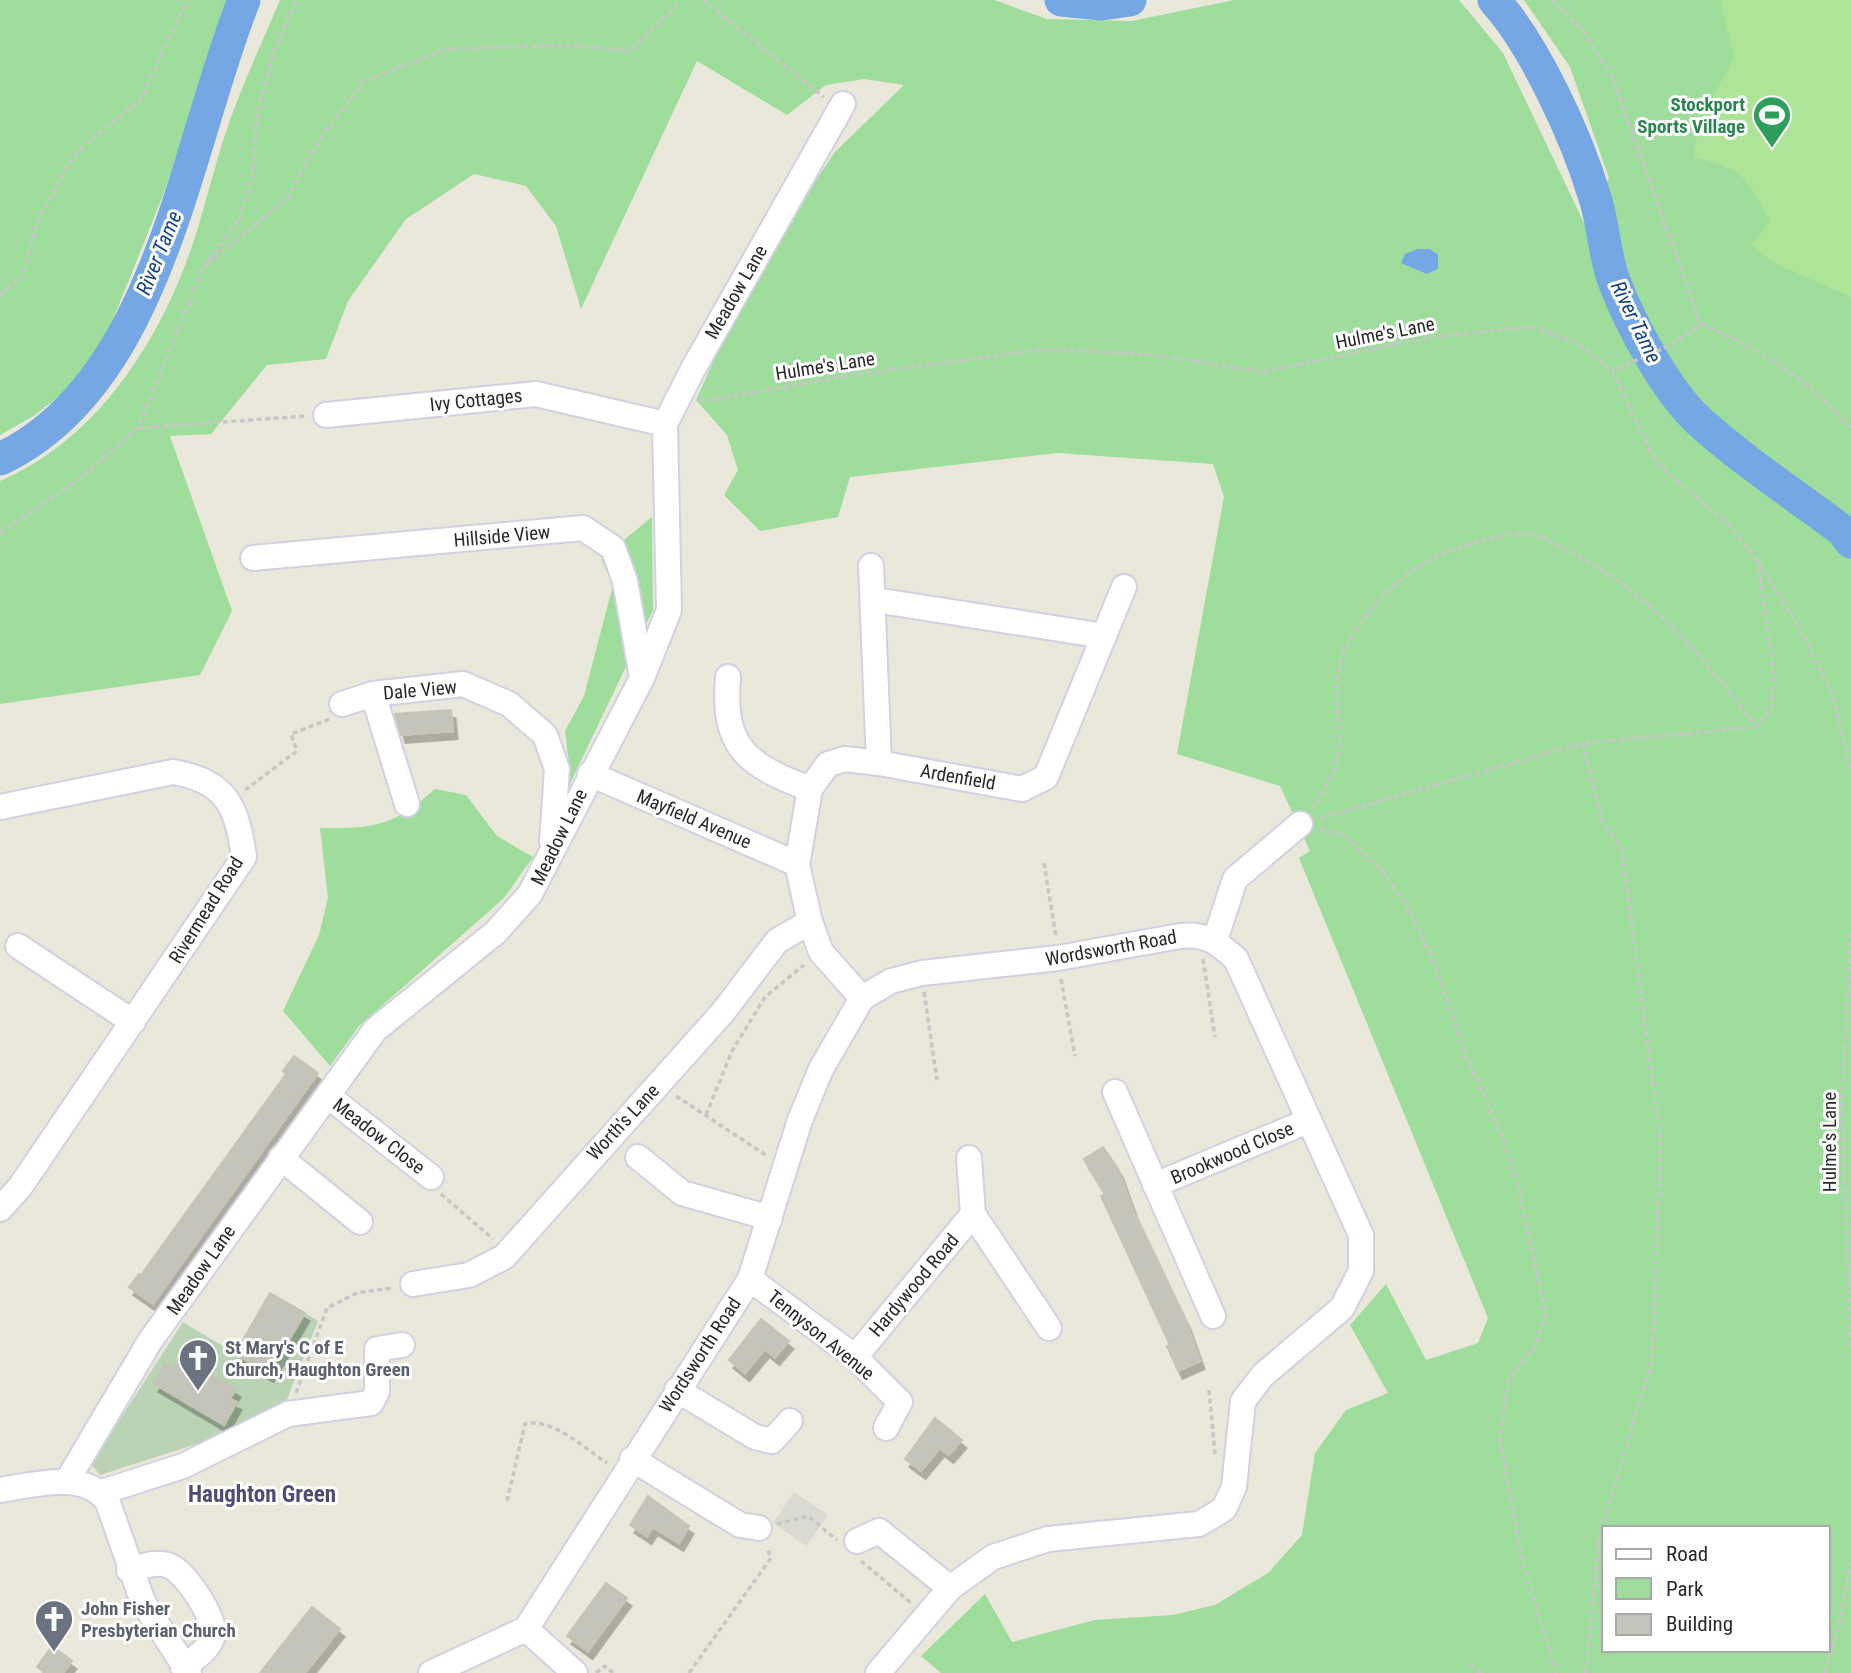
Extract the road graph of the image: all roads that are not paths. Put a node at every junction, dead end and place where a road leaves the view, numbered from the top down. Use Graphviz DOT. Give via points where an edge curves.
graph roads {
  1 [pos="843,104"];
  2 [pos="326,415"];
  3 [pos="665,424"];
  4 [pos="253,558"];
  5 [pos="872,566"];
  6 [pos="1124,587"];
  7 [pos="875,600"];
  8 [pos="1104,636"];
  9 [pos="728,677"];
  10 [pos="642,678"];
  11 [pos="373,694"];
  12 [pos="342,704"];
  13 [pos="879,763"];
  14 [pos="590,774"];
  15 [pos="810,789"];
  16 [pos="407,804"];
  17 [pos="0,807"];
  18 [pos="1300,824"];
  19 [pos="554,849"];
  20 [pos="797,864"];
  21 [pos="810,922"];
  22 [pos="1207,937"];
  23 [pos="18,946"];
  24 [pos="862,998"];
  25 [pos="133,1023"];
  26 [pos="1115,1092"];
  27 [pos="328,1096"];
  28 [pos="1308,1121"];
  29 [pos="638,1157"];
  30 [pos="281,1158"];
  31 [pos="969,1158"];
  32 [pos="431,1177"];
  33 [pos="1155,1185"];
  34 [pos="0,1209"];
  35 [pos="974,1214"];
  36 [pos="770,1218"];
  37 [pos="360,1222"];
  38 [pos="750,1279"];
  39 [pos="413,1284"];
  40 [pos="1213,1316"];
  41 [pos="1049,1328"];
  42 [pos="402,1345"];
  43 [pos="855,1357"];
  44 [pos="677,1391"];
  45 [pos="790,1422"];
  46 [pos="886,1428"];
  47 [pos="628,1466"];
  48 [pos="67,1481"];
  49 [pos="0,1490"];
  50 [pos="102,1492"];
  51 [pos="750,1527"];
  52 [pos="857,1541"];
  53 [pos="130,1570"];
  54 [pos="950,1588"];
  55 [pos="526,1629"];
  56 [pos="186,1670"];
  57 [pos="432,1673"];
  58 [pos="575,1673"];
  59 [pos="877,1673"];
  1 -- 3 [label="street, Meadow Lane"];
  2 -- 3 [label="street, Ivy Cottages" via="536,394"];
  3 -- 10 [label="street, Meadow Lane" via="669,610"];
  4 -- 10 [label="street, Hillside View" via="583,528 613,548 625,581"];
  5 -- 7 [label="street"];
  6 -- 8 [label="street, Ardenfield"];
  7 -- 8 [label="street"];
  7 -- 13 [label="street"];
  8 -- 13 [label="street, Ardenfield" via="1046,776 1022,789"];
  9 -- 15 [label="street" via="725,709 740,749 767,773"];
  10 -- 14 [label="street, Meadow Lane"];
  11 -- 12 [label="street, Dale View"];
  11 -- 16 [label="street, Dale View"];
  11 -- 19 [label="street, Dale View" via="463,684 509,704 545,735 557,769"];
  13 -- 15 [label="street, Ardenfield" via="845,759 828,764"];
  14 -- 19 [label="street, Meadow Lane"];
  14 -- 20 [label="street, Mayfield Avenue"];
  15 -- 20 [label="street"];
  17 -- 25 [label="street, Rivermead Road" via="173,772 201,779 230,802 244,858"];
  18 -- 22 [label="street" via="1235,879"];
  19 -- 27 [label="street, Meadow Lane" via="530,894 496,932 375,1030"];
  20 -- 21 [label="street"];
  21 -- 24 [label="street" via="821,952"];
  21 -- 39 [label="street, Worth's Lane" via="777,941 723,1012 508,1252 469,1275"];
  22 -- 24 [label="street, Wordsworth Road" via="922,974 891,981"];
  22 -- 28 [label="street" via="1236,959"];
  23 -- 25 [label="street"];
  24 -- 36 [label="street, Wordsworth Road" via="821,1069"];
  25 -- 34 [label="street, Rivermead Road"];
  26 -- 33 [label="street, Brookwood Close"];
  27 -- 30 [label="street, Meadow Lane"];
  27 -- 32 [label="street, Meadow Close"];
  28 -- 33 [label="street, Brookwood Close"];
  28 -- 54 [label="street" via="1361,1235 1361,1271 1342,1308 1263,1375 1243,1401 1234,1487 1224,1509 1199,1524 1048,1539 993,1557"];
  29 -- 36 [label="street" via="682,1193"];
  30 -- 37 [label="street"];
  30 -- 48 [label="street, Meadow Lane" via="150,1341"];
  31 -- 35 [label="street, Hardywood Road"];
  33 -- 40 [label="street, Brookwood Close"];
  35 -- 41 [label="street, Hardywood Road"];
  35 -- 43 [label="street, Hardywood Road"];
  36 -- 38 [label="street, Wordsworth Road"];
  38 -- 43 [label="street, Tennyson Avenue"];
  38 -- 44 [label="street, Wordsworth Road"];
  42 -- 50 [label="street" via="377,1349 377,1392 371,1404 288,1415 183,1466"];
  43 -- 46 [label="street, Tennyson Avenue" via="900,1402"];
  44 -- 45 [label="street" via="755,1437 772,1441"];
  44 -- 47 [label="street, Wordsworth Road"];
  47 -- 51 [label="street"];
  47 -- 55 [label="street, Wordsworth Road"];
  48 -- 49 [label="street"];
  48 -- 50 [label="street"];
  50 -- 53 [label="street"];
  52 -- 54 [label="street" via="879,1531"];
  53 -- 56 [label="street" via="143,1602"];
  53 -- 56 [label="street" via="158,1563 175,1567 212,1622 208,1645"];
  54 -- 59 [label="street"];
  55 -- 57 [label="street"];
  55 -- 58 [label="street"];
}
